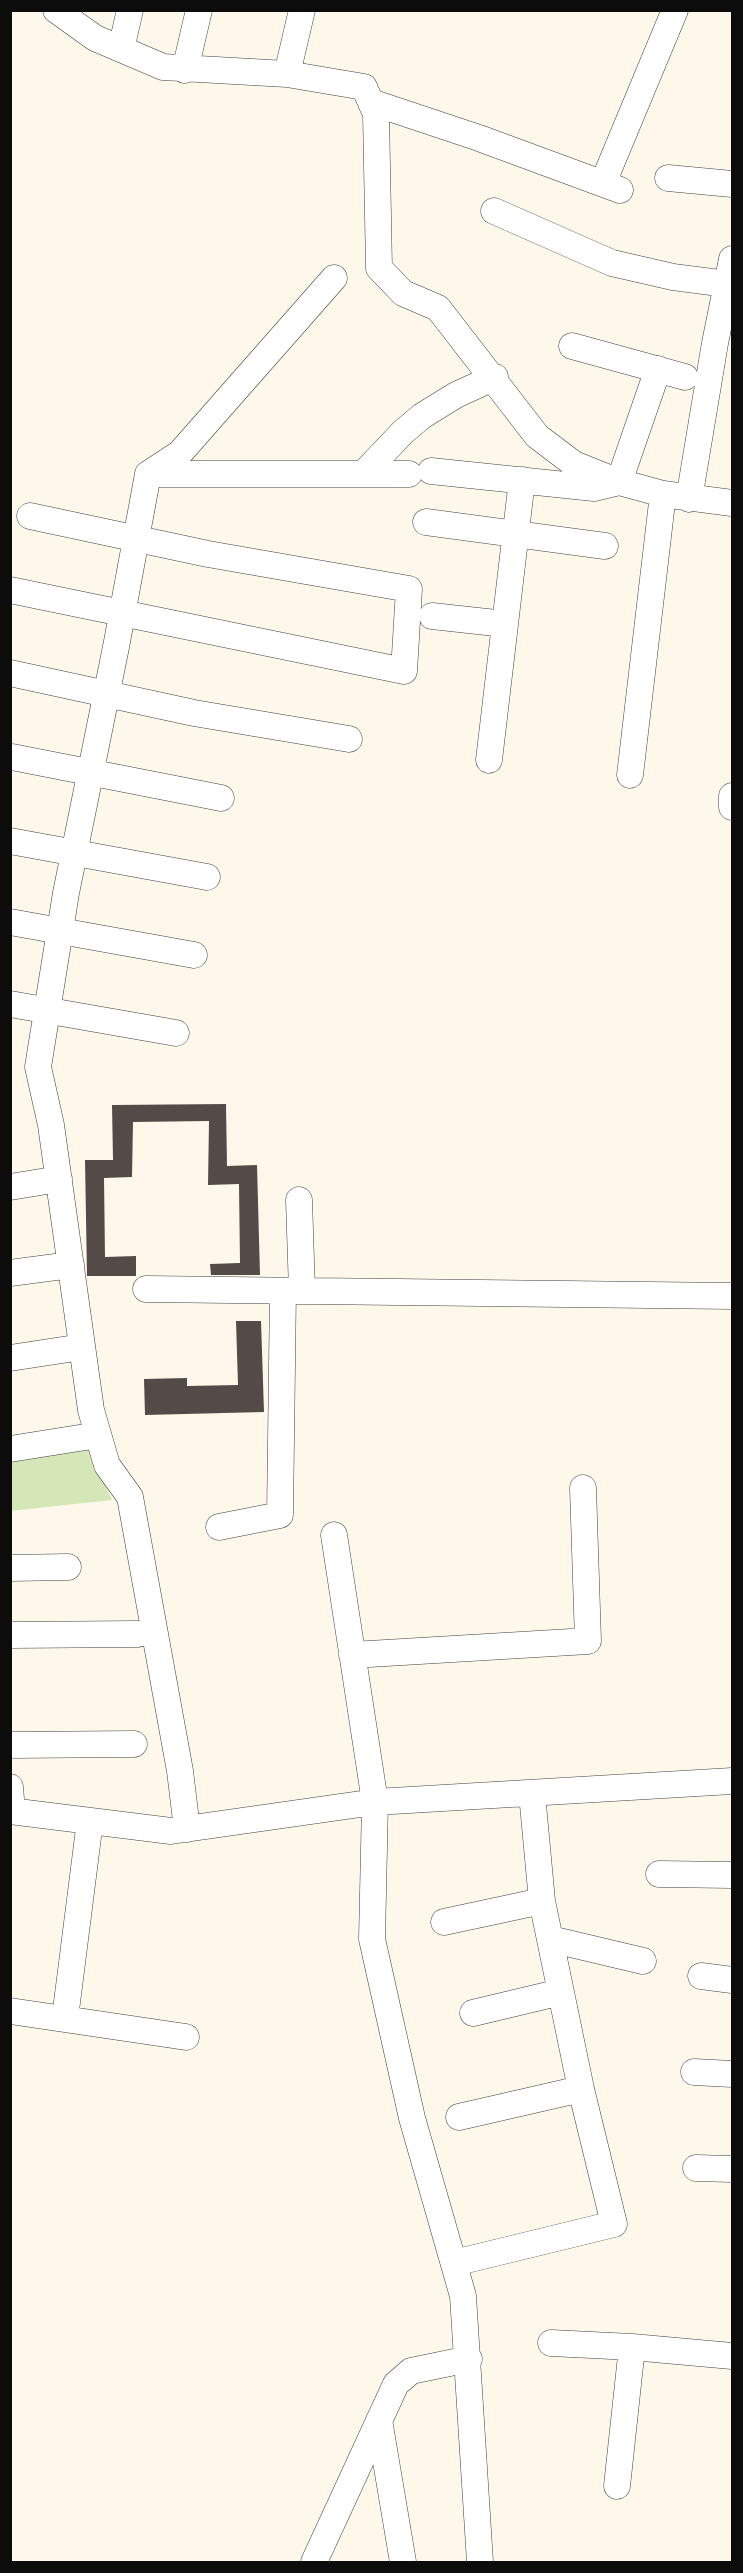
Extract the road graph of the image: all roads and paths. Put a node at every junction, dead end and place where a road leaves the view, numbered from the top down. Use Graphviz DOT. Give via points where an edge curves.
graph roads {
  1 [pos="56,10"];
  2 [pos="130,10"];
  3 [pos="199,10"];
  4 [pos="302,10"];
  5 [pos="675,10"];
  6 [pos="121,49"];
  7 [pos="185,70"];
  8 [pos="287,74"];
  9 [pos="371,102"];
  10 [pos="668,178"];
  11 [pos="732,184"];
  12 [pos="494,211"];
  13 [pos="732,260"];
  14 [pos="334,278"];
  15 [pos="726,284"];
  16 [pos="724,344"];
  17 [pos="572,345"];
  18 [pos="658,369"];
  19 [pos="685,377"];
  20 [pos="494,378"];
  21 [pos="148,474"];
  22 [pos="363,474"];
  23 [pos="522,480"];
  24 [pos="619,482"];
  25 [pos="663,494"];
  26 [pos="689,499"];
  27 [pos="732,503"];
  28 [pos="30,516"];
  29 [pos="426,522"];
  30 [pos="515,534"];
  31 [pos="136,537"];
  32 [pos="605,546"];
  33 [pos="10,590"];
  34 [pos="122,613"];
  35 [pos="432,616"];
  36 [pos="505,624"];
  37 [pos="10,673"];
  38 [pos="106,694"];
  39 [pos="349,739"];
  40 [pos="12,757"];
  41 [pos="489,760"];
  42 [pos="91,772"];
  43 [pos="630,775"];
  44 [pos="221,798"];
  45 [pos="10,841"];
  46 [pos="74,853"];
  47 [pos="207,877"];
  48 [pos="10,922"];
  49 [pos="60,931"];
  50 [pos="194,955"];
  51 [pos="10,1004"];
  52 [pos="47,1011"];
  53 [pos="176,1033"];
  54 [pos="58,1179"];
  55 [pos="10,1187"];
  56 [pos="299,1200"];
  57 [pos="71,1265"];
  58 [pos="10,1274"];
  59 [pos="146,1289"];
  60 [pos="292,1291"];
  61 [pos="732,1296"];
  62 [pos="82,1347"];
  63 [pos="10,1358"];
  64 [pos="98,1435"];
  65 [pos="10,1449"];
  66 [pos="583,1488"];
  67 [pos="219,1527"];
  68 [pos="334,1534"];
  69 [pos="68,1567"];
  70 [pos="10,1568"];
  71 [pos="138,1634"];
  72 [pos="10,1635"];
  73 [pos="352,1654"];
  74 [pos="134,1744"];
  75 [pos="10,1745"];
  76 [pos="732,1781"];
  77 [pos="532,1794"];
  78 [pos="375,1802"];
  79 [pos="11,1803"];
  80 [pos="90,1821"];
  81 [pos="188,1829"];
  82 [pos="659,1874"];
  83 [pos="732,1875"];
  84 [pos="542,1901"];
  85 [pos="444,1922"];
  86 [pos="550,1939"];
  87 [pos="643,1961"];
  88 [pos="701,1976"];
  89 [pos="732,1980"];
  90 [pos="561,1992"];
  91 [pos="10,2011"];
  92 [pos="473,2013"];
  93 [pos="65,2018"];
  94 [pos="186,2037"];
  95 [pos="694,2072"];
  96 [pos="732,2074"];
  97 [pos="581,2089"];
  98 [pos="459,2117"];
  99 [pos="696,2168"];
  100 [pos="732,2169"];
  101 [pos="454,2263"];
  102 [pos="550,2343"];
  103 [pos="632,2347"];
  104 [pos="732,2356"];
  105 [pos="469,2359"];
  106 [pos="380,2420"];
  107 [pos="617,2486"];
  108 [pos="314,2562"];
  109 [pos="403,2562"];
  110 [pos="480,2562"];
  1 -- 6 [label="street" via="95,38"];
  2 -- 6 [label="street"];
  3 -- 7 [label="street"];
  4 -- 8 [label="street"];
  5 -- 9 [label="street" via="611,186"];
  6 -- 7 [label="street" via="163,67"];
  7 -- 8 [label="street"];
  8 -- 9 [label="street" via="364,87"];
  9 -- 20 [label="street" via="376,114 379,268 403,293 438,308"];
  10 -- 11 [label="street"];
  12 -- 15 [label="street" via="612,263"];
  13 -- 15 [label="street"];
  14 -- 21 [label="street" via="180,453"];
  15 -- 16 [label="street"];
  16 -- 26 [label="street"];
  17 -- 18 [label="street"];
  18 -- 19 [label="street"];
  18 -- 24 [label="street"];
  20 -- 22 [label="street" via="422,416"];
  20 -- 24 [label="street" via="537,436 574,464"];
  21 -- 22 [label="street"];
  21 -- 31 [label="street"];
  22 -- 23 [label="street" via="420,473"];
  23 -- 24 [label="street" via="594,488"];
  23 -- 30 [label="street"];
  24 -- 25 [label="street"];
  25 -- 26 [label="street"];
  25 -- 43 [label="street"];
  26 -- 27 [label="street"];
  28 -- 31 [label="street"];
  29 -- 30 [label="street"];
  30 -- 32 [label="street"];
  30 -- 36 [label="street"];
  31 -- 34 [label="street"];
  31 -- 34 [label="street" via="208,554 409,589 404,671"];
  33 -- 34 [label="street"];
  34 -- 38 [label="street"];
  35 -- 36 [label="street"];
  36 -- 41 [label="street"];
  37 -- 38 [label="street"];
  38 -- 39 [label="street"];
  38 -- 42 [label="street"];
  40 -- 42 [label="street"];
  42 -- 44 [label="street"];
  42 -- 46 [label="street"];
  45 -- 46 [label="street"];
  46 -- 47 [label="street"];
  46 -- 49 [label="street"];
  48 -- 49 [label="street"];
  49 -- 50 [label="street"];
  49 -- 52 [label="street"];
  51 -- 52 [label="street"];
  52 -- 53 [label="street"];
  52 -- 54 [label="street" via="38,1067"];
  54 -- 55 [label="street"];
  54 -- 57 [label="street"];
  56 -- 60 [label="street"];
  57 -- 58 [label="street"];
  57 -- 62 [label="street"];
  59 -- 60 [label="street"];
  60 -- 61 [label="street"];
  60 -- 67 [label="street" via="280,1515"];
  62 -- 63 [label="street"];
  62 -- 64 [label="street"];
  64 -- 65 [label="street"];
  64 -- 81 [label="street" via="107,1465 130,1497"];
  66 -- 73 [label="street" via="588,1641"];
  68 -- 73 [label="street"];
  69 -- 70 [label="street"];
  71 -- 72 [label="street"];
  73 -- 78 [label="street"];
  74 -- 75 [label="street"];
  76 -- 77 [label="street"];
  77 -- 78 [label="street"];
  77 -- 84 [label="street"];
  78 -- 81 [label="street"];
  78 -- 101 [label="street" via="372,1939 412,2118"];
  79 -- 80 [label="street"];
  80 -- 81 [label="street" via="171,1831"];
  80 -- 93 [label="street"];
  82 -- 83 [label="street"];
  84 -- 85 [label="street"];
  84 -- 86 [label="street"];
  86 -- 87 [label="street"];
  86 -- 90 [label="street"];
  88 -- 89 [label="street"];
  90 -- 92 [label="street"];
  90 -- 97 [label="street"];
  91 -- 93 [label="street"];
  93 -- 94 [label="street"];
  95 -- 96 [label="street"];
  97 -- 98 [label="street"];
  97 -- 101 [label="street" via="614,2224"];
  99 -- 100 [label="street"];
  101 -- 105 [label="street" via="463,2296"];
  102 -- 103 [label="street"];
  103 -- 104 [label="street"];
  103 -- 107 [label="street"];
  105 -- 106 [label="street" via="411,2371 396,2384"];
  105 -- 110 [label="street"];
  106 -- 108 [label="street"];
  106 -- 109 [label="street"];
}
